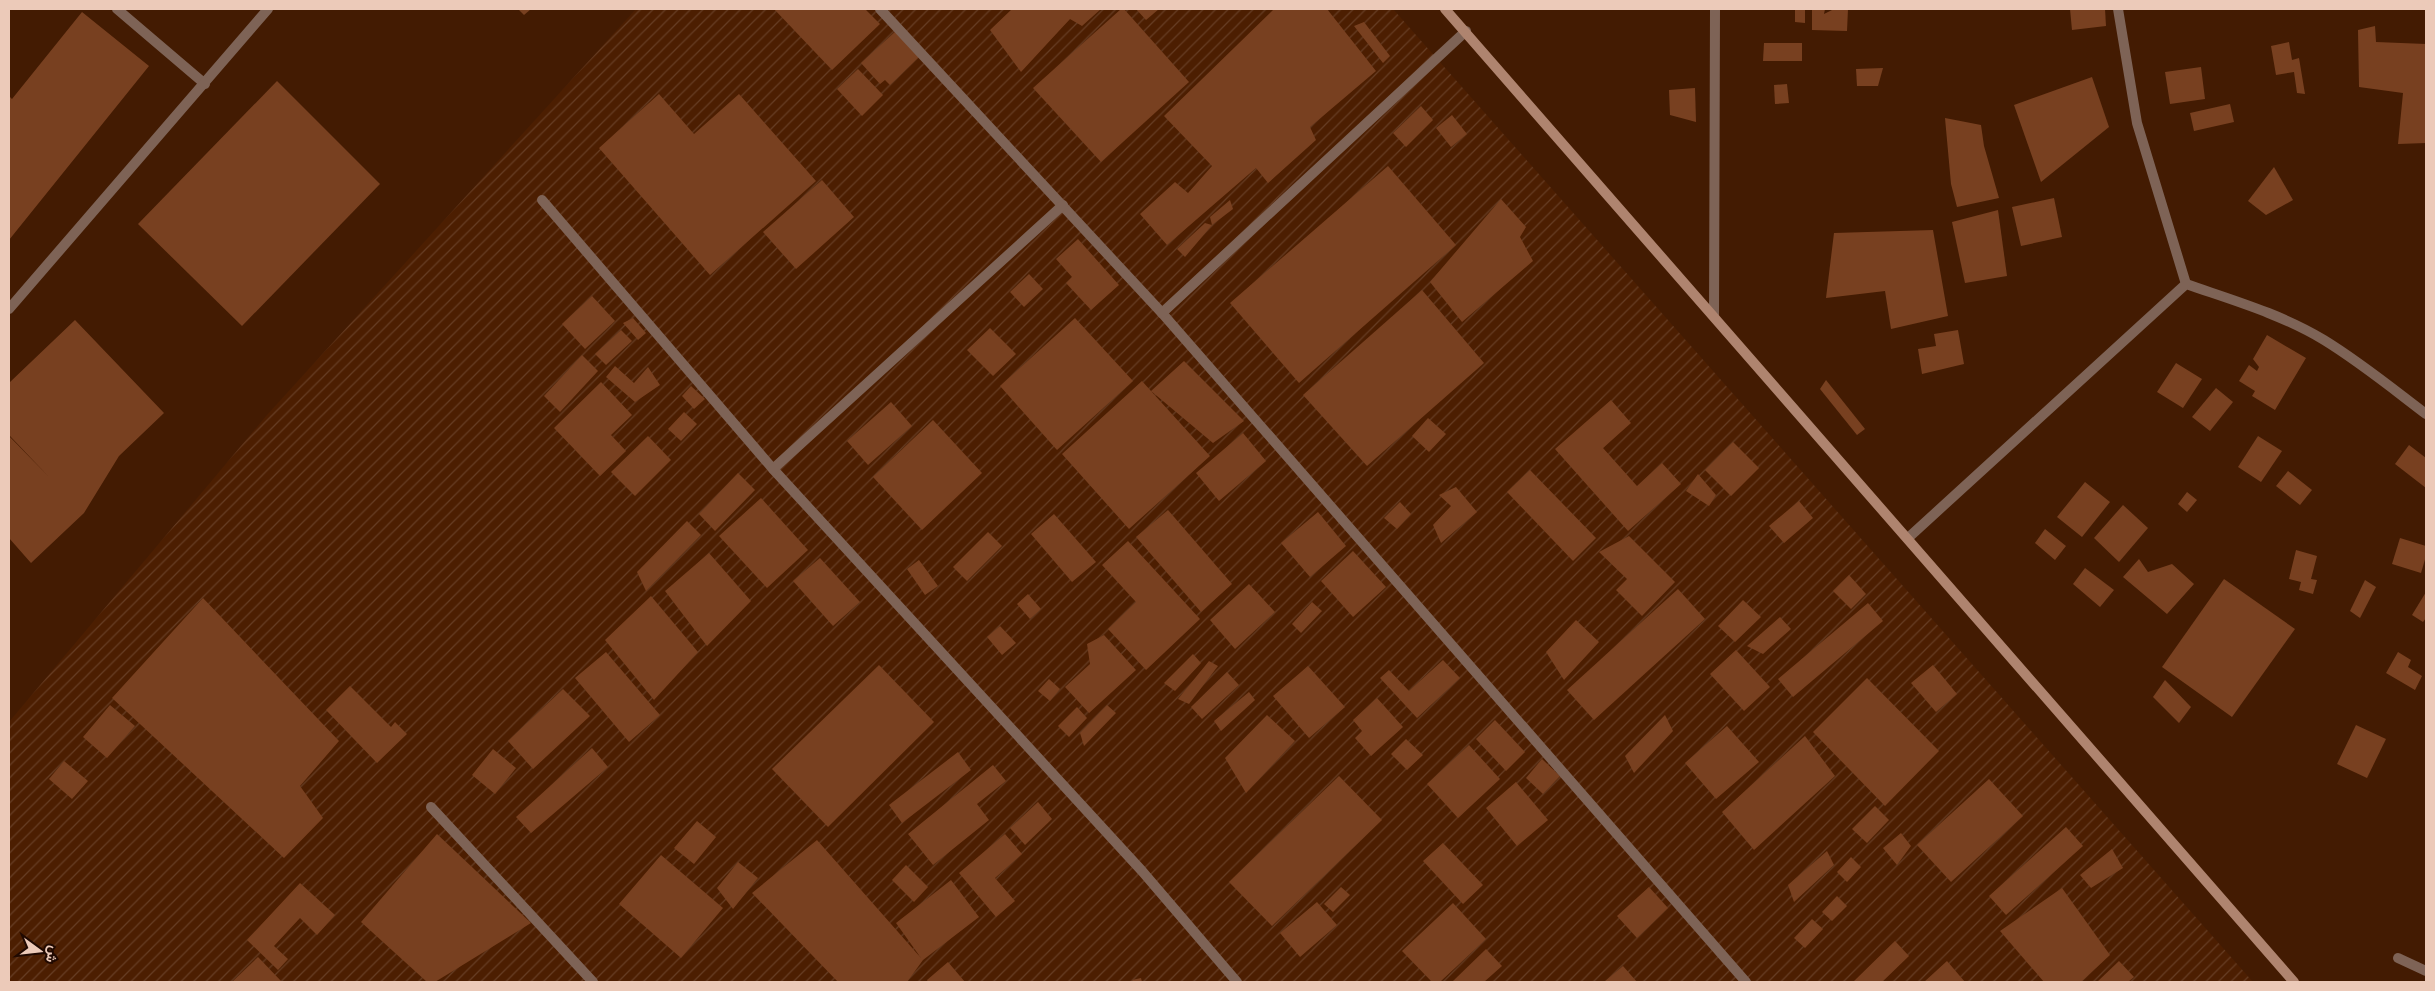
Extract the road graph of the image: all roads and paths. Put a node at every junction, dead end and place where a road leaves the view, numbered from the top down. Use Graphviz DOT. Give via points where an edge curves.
graph roads {
  1 [pos="117,9"];
  2 [pos="268,9"];
  3 [pos="880,9"];
  4 [pos="1445,9"];
  5 [pos="1715,9"];
  6 [pos="2118,9"];
  7 [pos="1466,31"];
  8 [pos="205,84"];
  9 [pos="542,200"];
  10 [pos="1063,205"];
  11 [pos="2186,284"];
  12 [pos="9,309"];
  13 [pos="1162,313"];
  14 [pos="1714,315"];
  15 [pos="2426,414"];
  16 [pos="774,470"];
  17 [pos="1908,538"];
  18 [pos="432,807"];
  19 [pos="2398,958"];
  20 [pos="2426,971"];
  21 [pos="593,982"];
  22 [pos="1237,982"];
  23 [pos="1746,982"];
  24 [pos="2294,982"];
  1 -- 8 [label="street"];
  2 -- 8 [label="street"];
  3 -- 10 [label="street"];
  4 -- 7 [label="street"];
  5 -- 14 [label="street"];
  6 -- 11 [label="street" via="2137,123"];
  7 -- 13 [label="street"];
  7 -- 14 [label="street"];
  8 -- 12 [label="street"];
  9 -- 16 [label="street"];
  10 -- 13 [label="street"];
  10 -- 16 [label="street"];
  11 -- 15 [label="street" via="2261,311 2322,339"];
  11 -- 17 [label="street"];
  13 -- 23 [label="street"];
  14 -- 17 [label="street"];
  16 -- 22 [label="street" via="1142,871"];
  17 -- 24 [label="street"];
  18 -- 21 [label="street"];
  19 -- 20 [label="street"];
}
